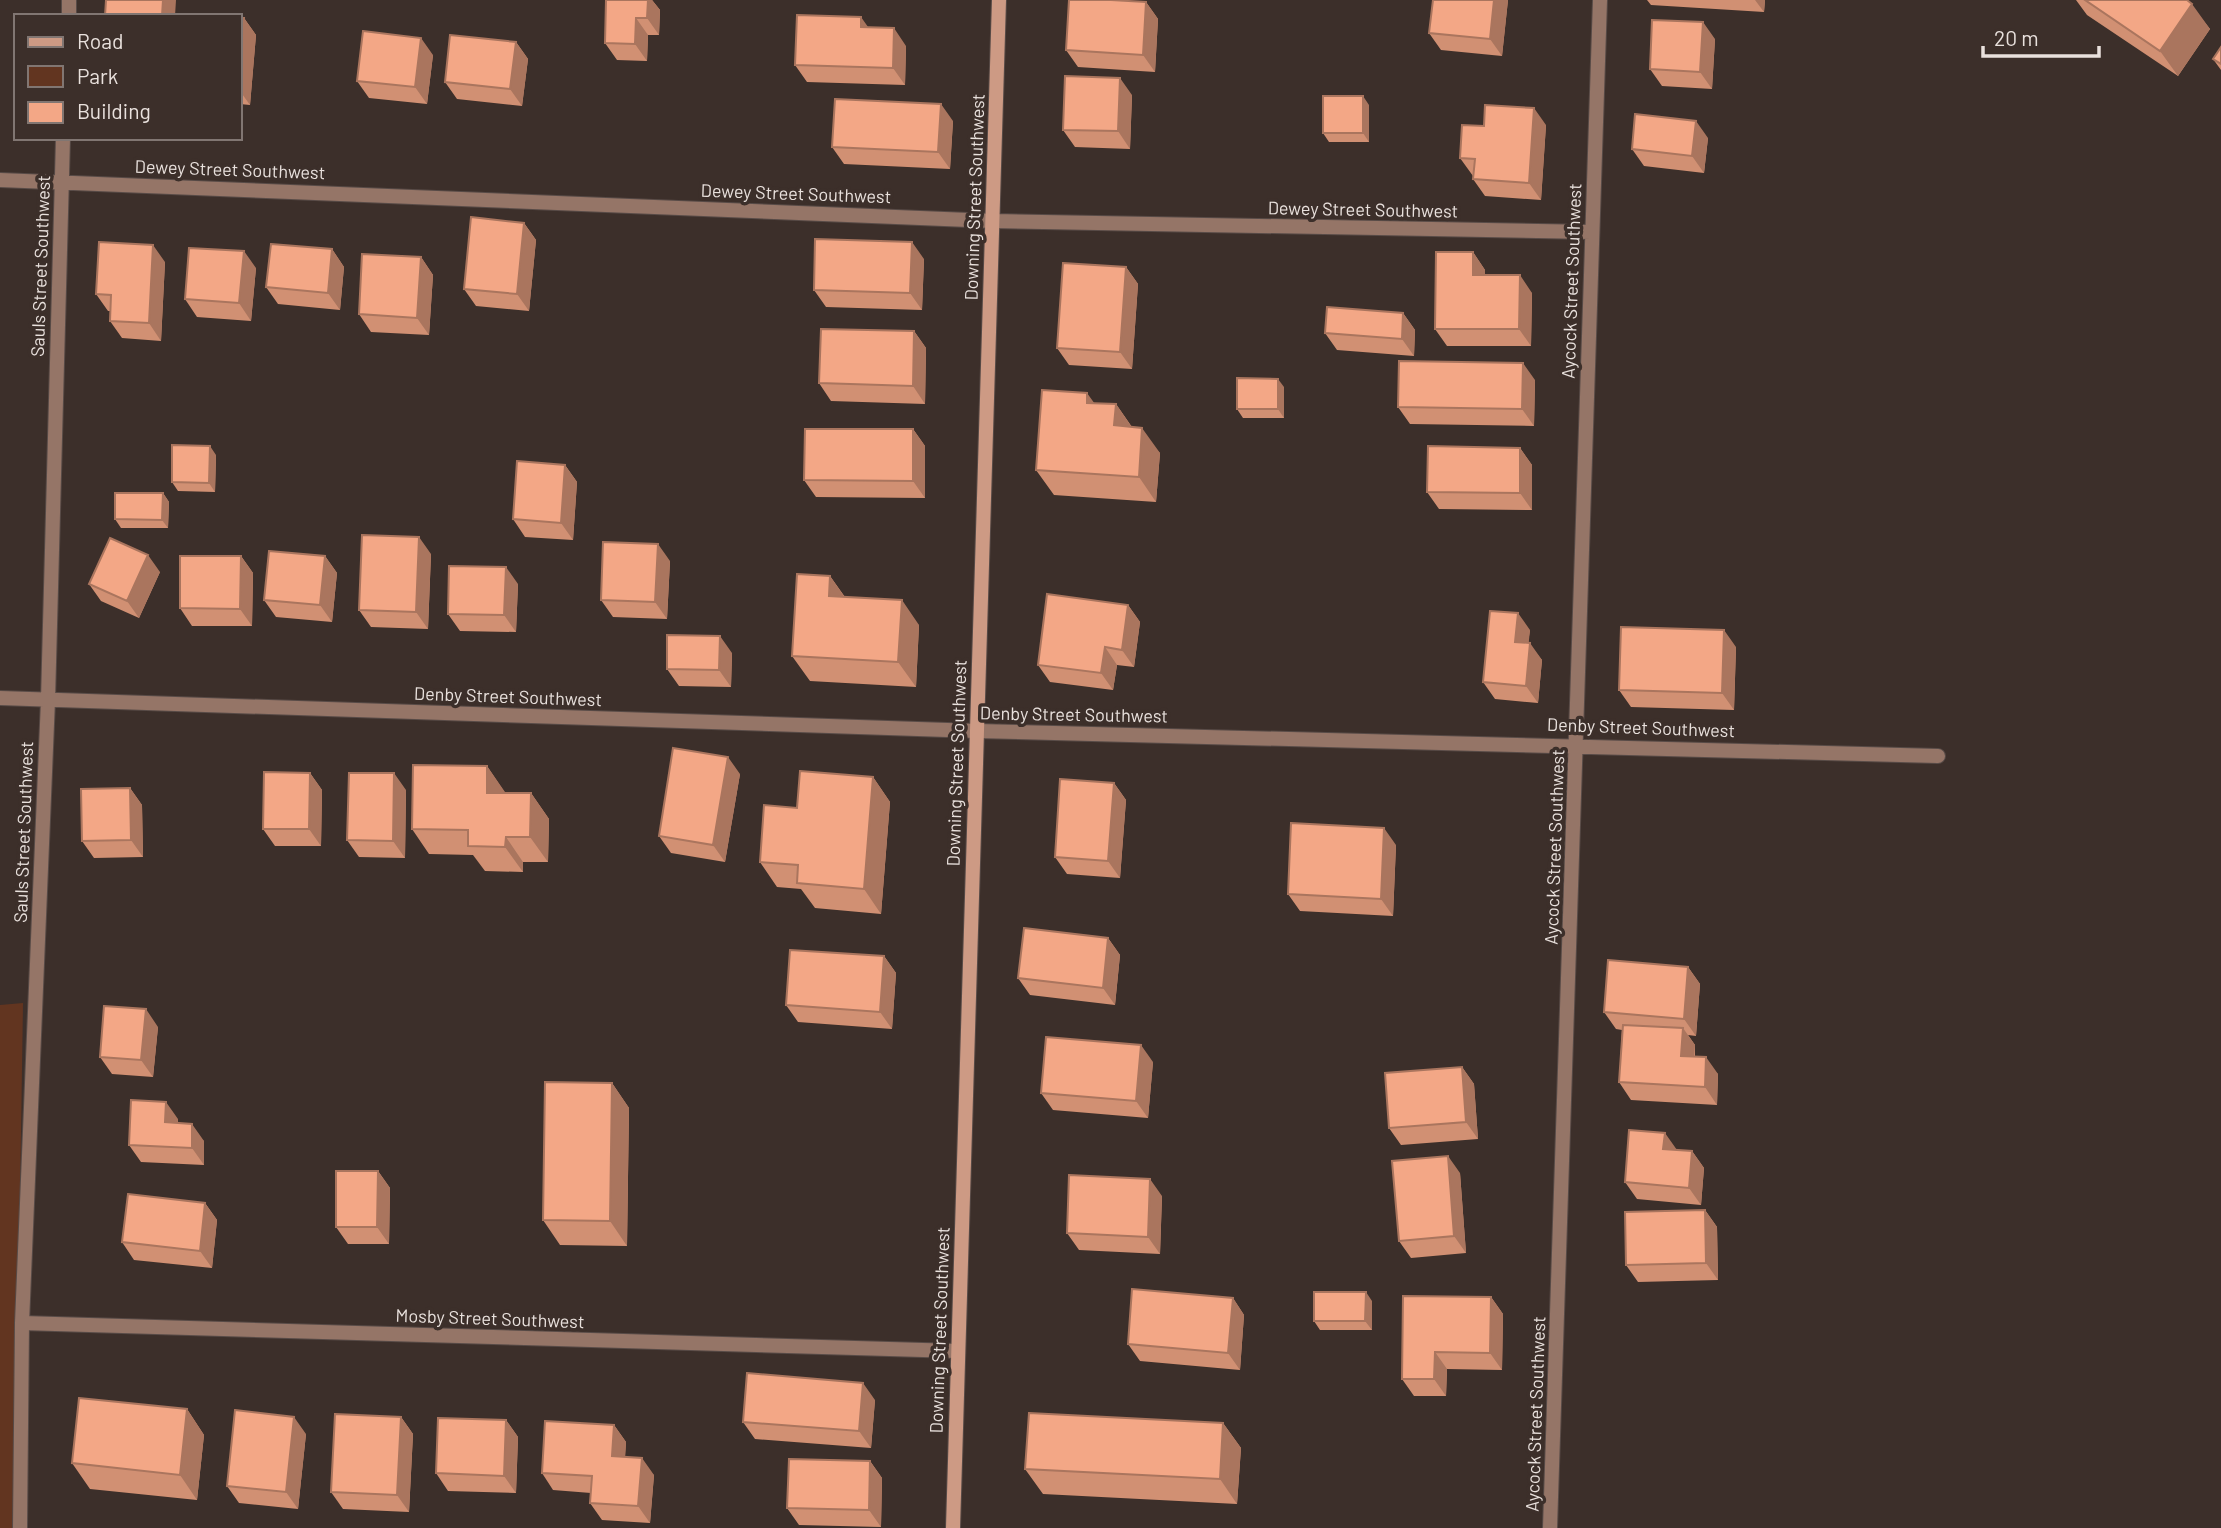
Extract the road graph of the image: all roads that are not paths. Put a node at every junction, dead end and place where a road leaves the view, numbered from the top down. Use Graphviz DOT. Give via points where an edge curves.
graph roads {
  1 [pos="999,0"];
  2 [pos="1600,0"];
  3 [pos="63,140"];
  4 [pos="0,180"];
  5 [pos="61,181"];
  6 [pos="993,221"];
  7 [pos="1591,232"];
  8 [pos="0,698"];
  9 [pos="48,700"];
  10 [pos="977,731"];
  11 [pos="1576,744"];
  12 [pos="1938,756"];
  13 [pos="22,1323"];
  14 [pos="957,1351"];
  15 [pos="20,1528"];
  16 [pos="953,1528"];
  17 [pos="1550,1528"];
  1 -- 6 [label="street, Downing Street Southwest"];
  2 -- 7 [label="street, Aycock Street Southwest"];
  3 -- 5 [label="street, Sauls Street Southwest"];
  4 -- 5 [label="street, Dewey Street Southwest"];
  5 -- 6 [label="street, Dewey Street Southwest"];
  5 -- 9 [label="street, Sauls Street Southwest"];
  6 -- 7 [label="street, Dewey Street Southwest"];
  6 -- 10 [label="street, Downing Street Southwest"];
  7 -- 11 [label="street, Aycock Street Southwest"];
  8 -- 9 [label="street, Denby Street Southwest"];
  9 -- 10 [label="street, Denby Street Southwest"];
  9 -- 13 [label="street, Sauls Street Southwest"];
  10 -- 11 [label="street, Denby Street Southwest"];
  10 -- 14 [label="street, Downing Street Southwest"];
  11 -- 12 [label="street, Denby Street Southwest"];
  11 -- 17 [label="street, Aycock Street Southwest"];
  13 -- 14 [label="street, Mosby Street Southwest"];
  13 -- 15 [label="street, Sauls Street Southwest"];
  14 -- 16 [label="street, Downing Street Southwest"];
}
